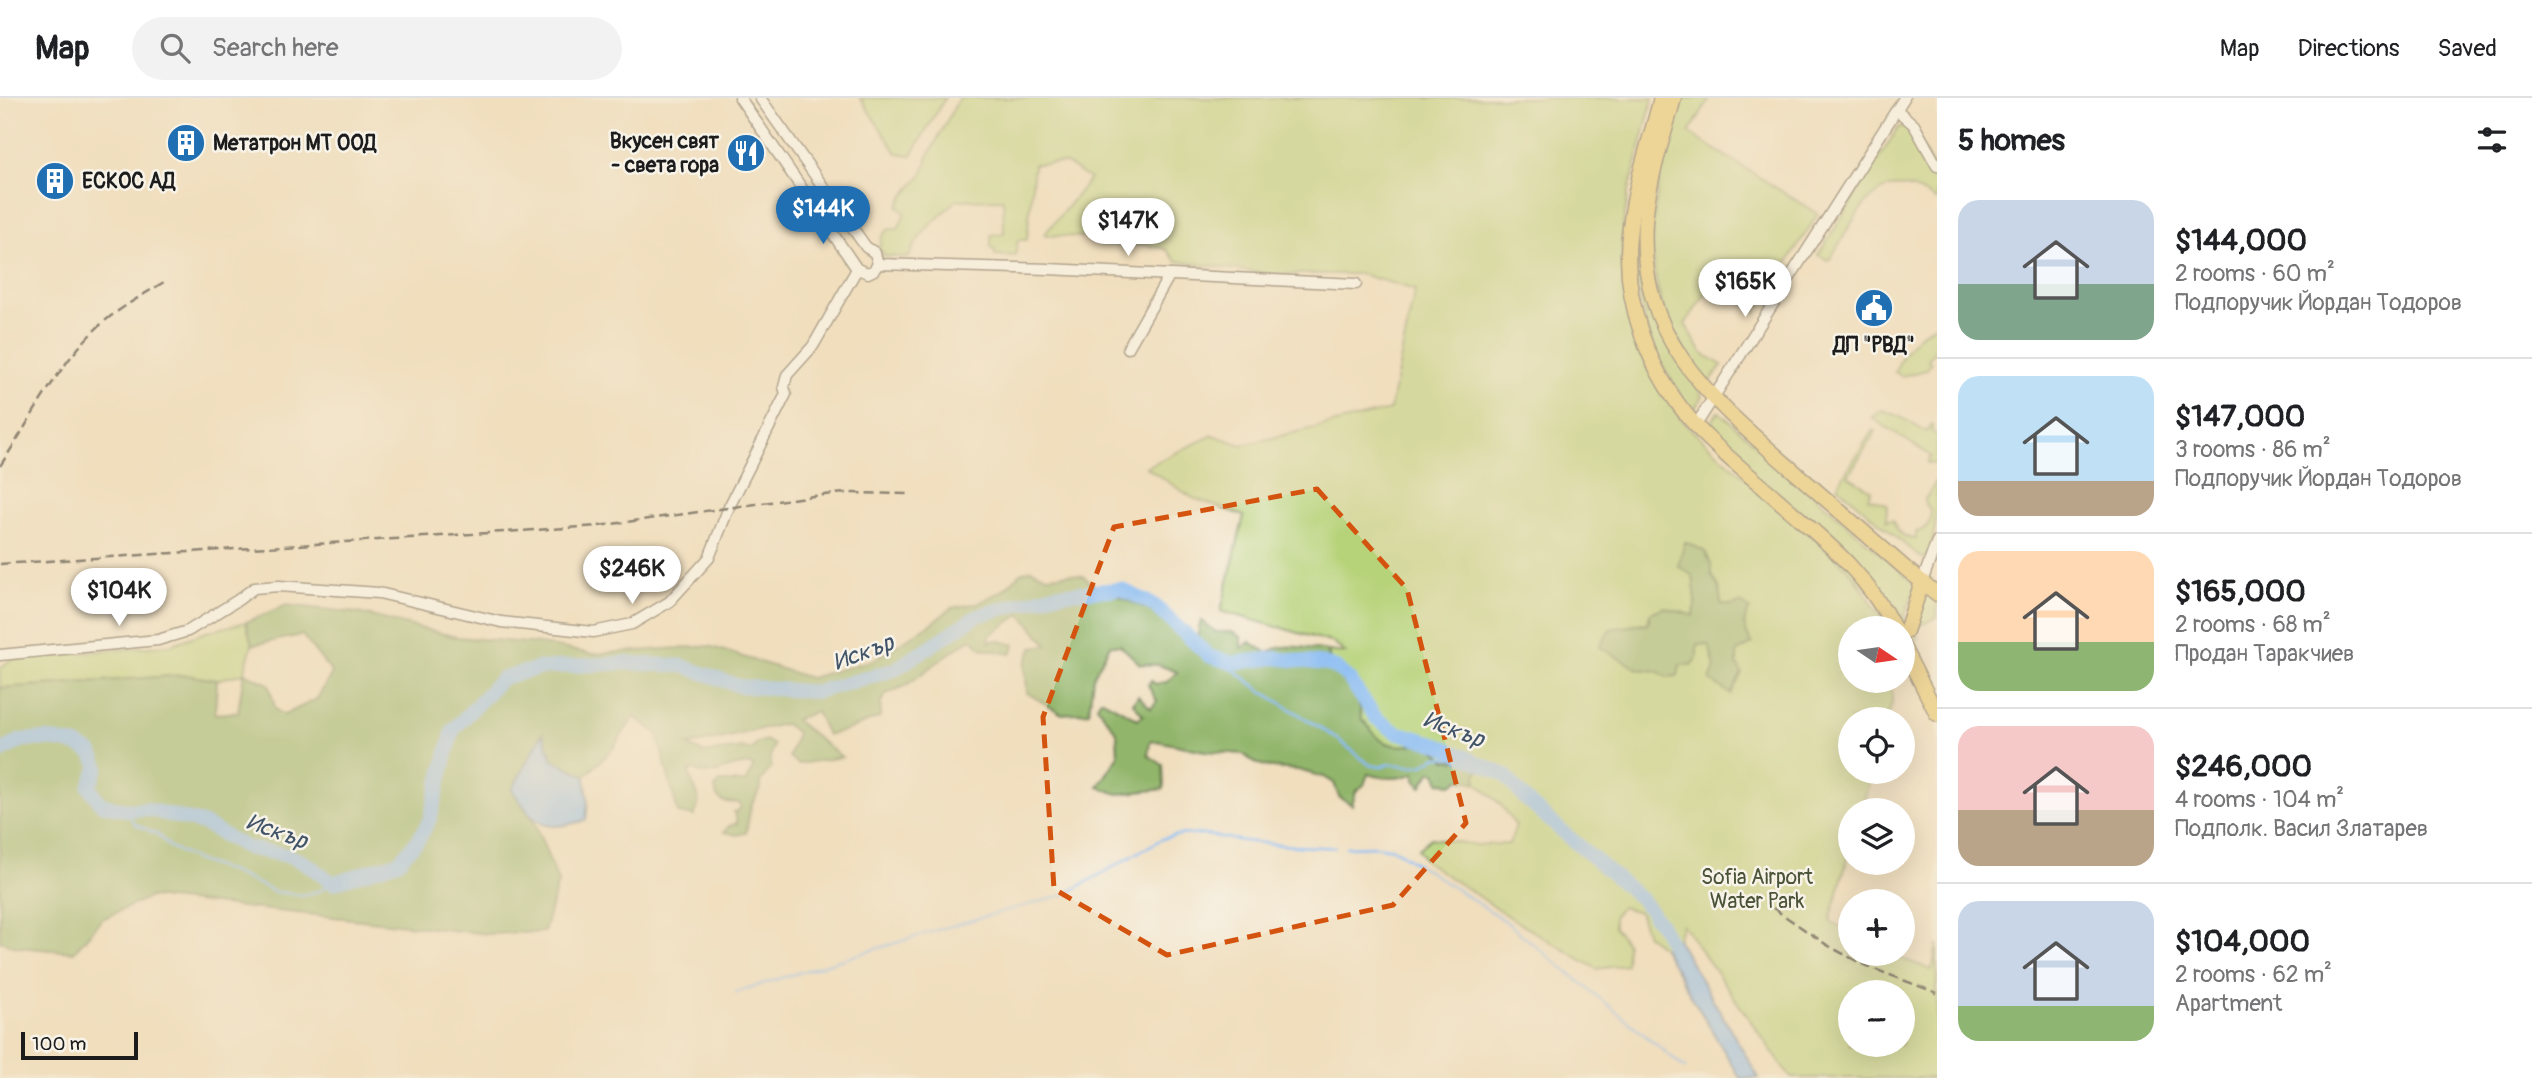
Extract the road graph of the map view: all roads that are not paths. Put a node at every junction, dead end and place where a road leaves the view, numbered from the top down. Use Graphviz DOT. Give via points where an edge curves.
graph roads {
  1 [pos="740,98"];
  2 [pos="760,98"];
  3 [pos="1661,98"];
  4 [pos="1674,98"];
  5 [pos="1904,98"];
  6 [pos="1897,110"];
  7 [pos="1937,166"];
  8 [pos="868,249"];
  9 [pos="878,264"];
  10 [pos="856,266"];
  11 [pos="1169,276"];
  12 [pos="1356,284"];
  13 [pos="1128,348"];
  14 [pos="1713,399"];
  15 [pos="1696,425"];
  16 [pos="1937,541"];
  17 [pos="1924,576"];
  18 [pos="1937,594"];
  19 [pos="1887,616"];
  20 [pos="1911,616"];
  21 [pos="0,655"];
  22 [pos="1915,671"];
  23 [pos="1937,714"];
  1 -- 10 [label="street"];
  2 -- 8 [label="street"];
  3 -- 15 [label="main road" via="1633,204 1630,280 1639,328 1650,356 1673,397"];
  4 -- 14 [label="main road" via="1649,189 1645,224 1648,272 1671,341"];
  5 -- 6 [label="street"];
  6 -- 7 [label="street" via="1914,125"];
  6 -- 14 [label="street"];
  8 -- 9 [label="street" via="875,253"];
  8 -- 10 [label="street" via="857,253"];
  9 -- 10 [label="street" via="868,273"];
  9 -- 11 [label="street"];
  10 -- 21 [label="street" via="813,346 787,375 786,394 729,507 709,558 669,603 632,624 593,632 502,622 379,593 279,586 254,588 188,631 158,640"];
  11 -- 12 [label="street"];
  11 -- 13 [label="street"];
  14 -- 15 [label="street"];
  14 -- 17 [label="main road"];
  15 -- 19 [label="main road" via="1843,557 1870,587"];
  16 -- 17 [label="street"];
  17 -- 18 [label="main road"];
  17 -- 20 [label="main road"];
  22 -- 23 [label="main road"];
}
